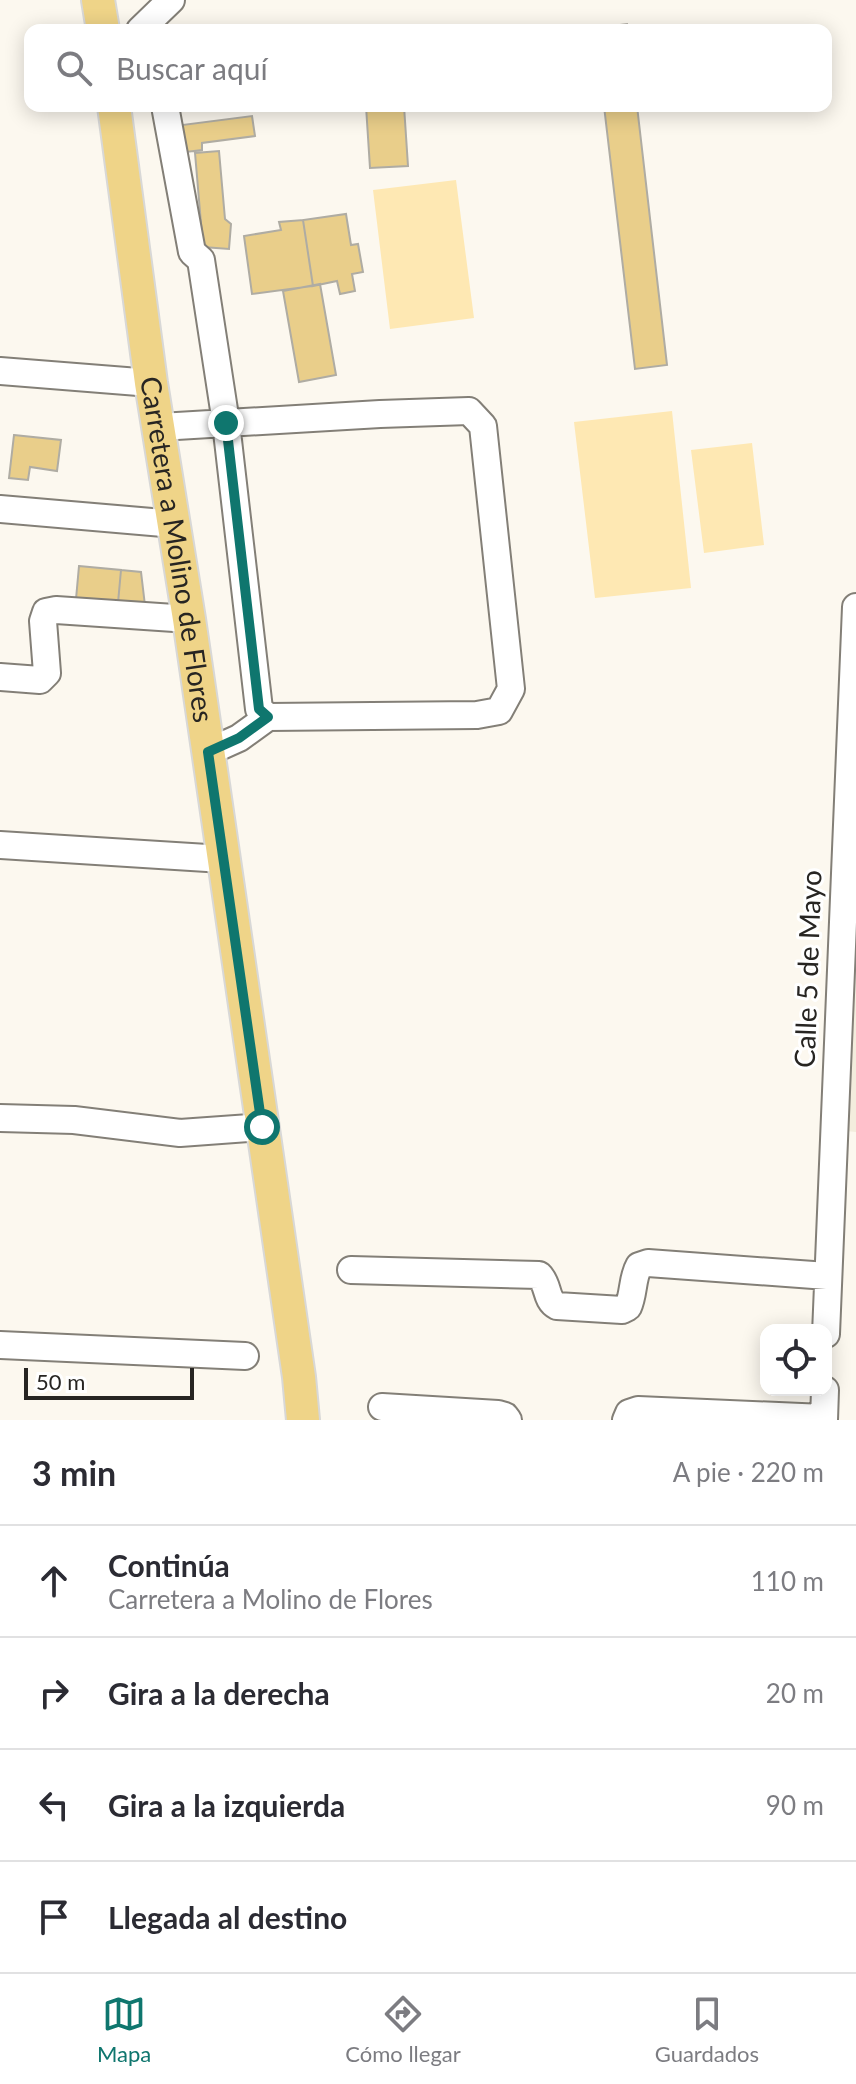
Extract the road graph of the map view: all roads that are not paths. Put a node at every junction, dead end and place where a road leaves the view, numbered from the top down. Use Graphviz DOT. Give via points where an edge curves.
graph roads {
  1 [pos="98,0"];
  2 [pos="171,0"];
  3 [pos="102,24"];
  4 [pos="146,24"];
  5 [pos="115,112"];
  6 [pos="166,112"];
  7 [pos="0,371"];
  8 [pos="151,383"];
  9 [pos="226,423"];
  10 [pos="160,427"];
  11 [pos="0,509"];
  12 [pos="175,524"];
  13 [pos="856,607"];
  14 [pos="189,619"];
  15 [pos="0,677"];
  16 [pos="268,717"];
  17 [pos="208,752"];
  18 [pos="0,845"];
  19 [pos="223,859"];
  20 [pos="0,1118"];
  21 [pos="262,1127"];
  22 [pos="351,1270"];
  23 [pos="827,1276"];
  24 [pos="826,1324"];
  25 [pos="0,1345"];
  26 [pos="245,1356"];
  27 [pos="825,1396"];
  28 [pos="382,1407"];
  29 [pos="824,1419"];
  30 [pos="303,1420"];
  31 [pos="508,1420"];
  32 [pos="626,1420"];
  1 -- 3 [label="main road"];
  2 -- 4 [label="street"];
  5 -- 8 [label="main road, Carretera a Molino de Flores"];
  6 -- 9 [label="street" via="192,252 201,260"];
  7 -- 8 [label="street"];
  8 -- 10 [label="main road, Carretera a Molino de Flores"];
  9 -- 10 [label="street"];
  9 -- 16 [label="street" via="259,709"];
  9 -- 16 [label="street" via="469,411 483,426 511,689 499,711"];
  10 -- 12 [label="main road, Carretera a Molino de Flores"];
  11 -- 12 [label="street"];
  12 -- 14 [label="main road, Carretera a Molino de Flores"];
  13 -- 23 [label="street, Calle 5 de Mayo"];
  14 -- 15 [label="street" via="46,612 44,678"];
  14 -- 17 [label="main road, Carretera a Molino de Flores"];
  16 -- 17 [label="street"];
  17 -- 19 [label="main road, Carretera a Molino de Flores"];
  18 -- 19 [label="street"];
  19 -- 21 [label="main road, Carretera a Molino de Flores"];
  20 -- 21 [label="street" via="74,1120 180,1133"];
  21 -- 30 [label="main road, Carretera a Molino de Flores"];
  22 -- 23 [label="street" via="539,1275 557,1306 622,1310 632,1300 635,1272 648,1263"];
  23 -- 24 [label="street, Calle 5 de Mayo"];
  25 -- 26 [label="street"];
  27 -- 29 [label="street"];
  28 -- 31 [label="street" via="498,1414"];
  29 -- 32 [label="street" via="638,1410"];
}
